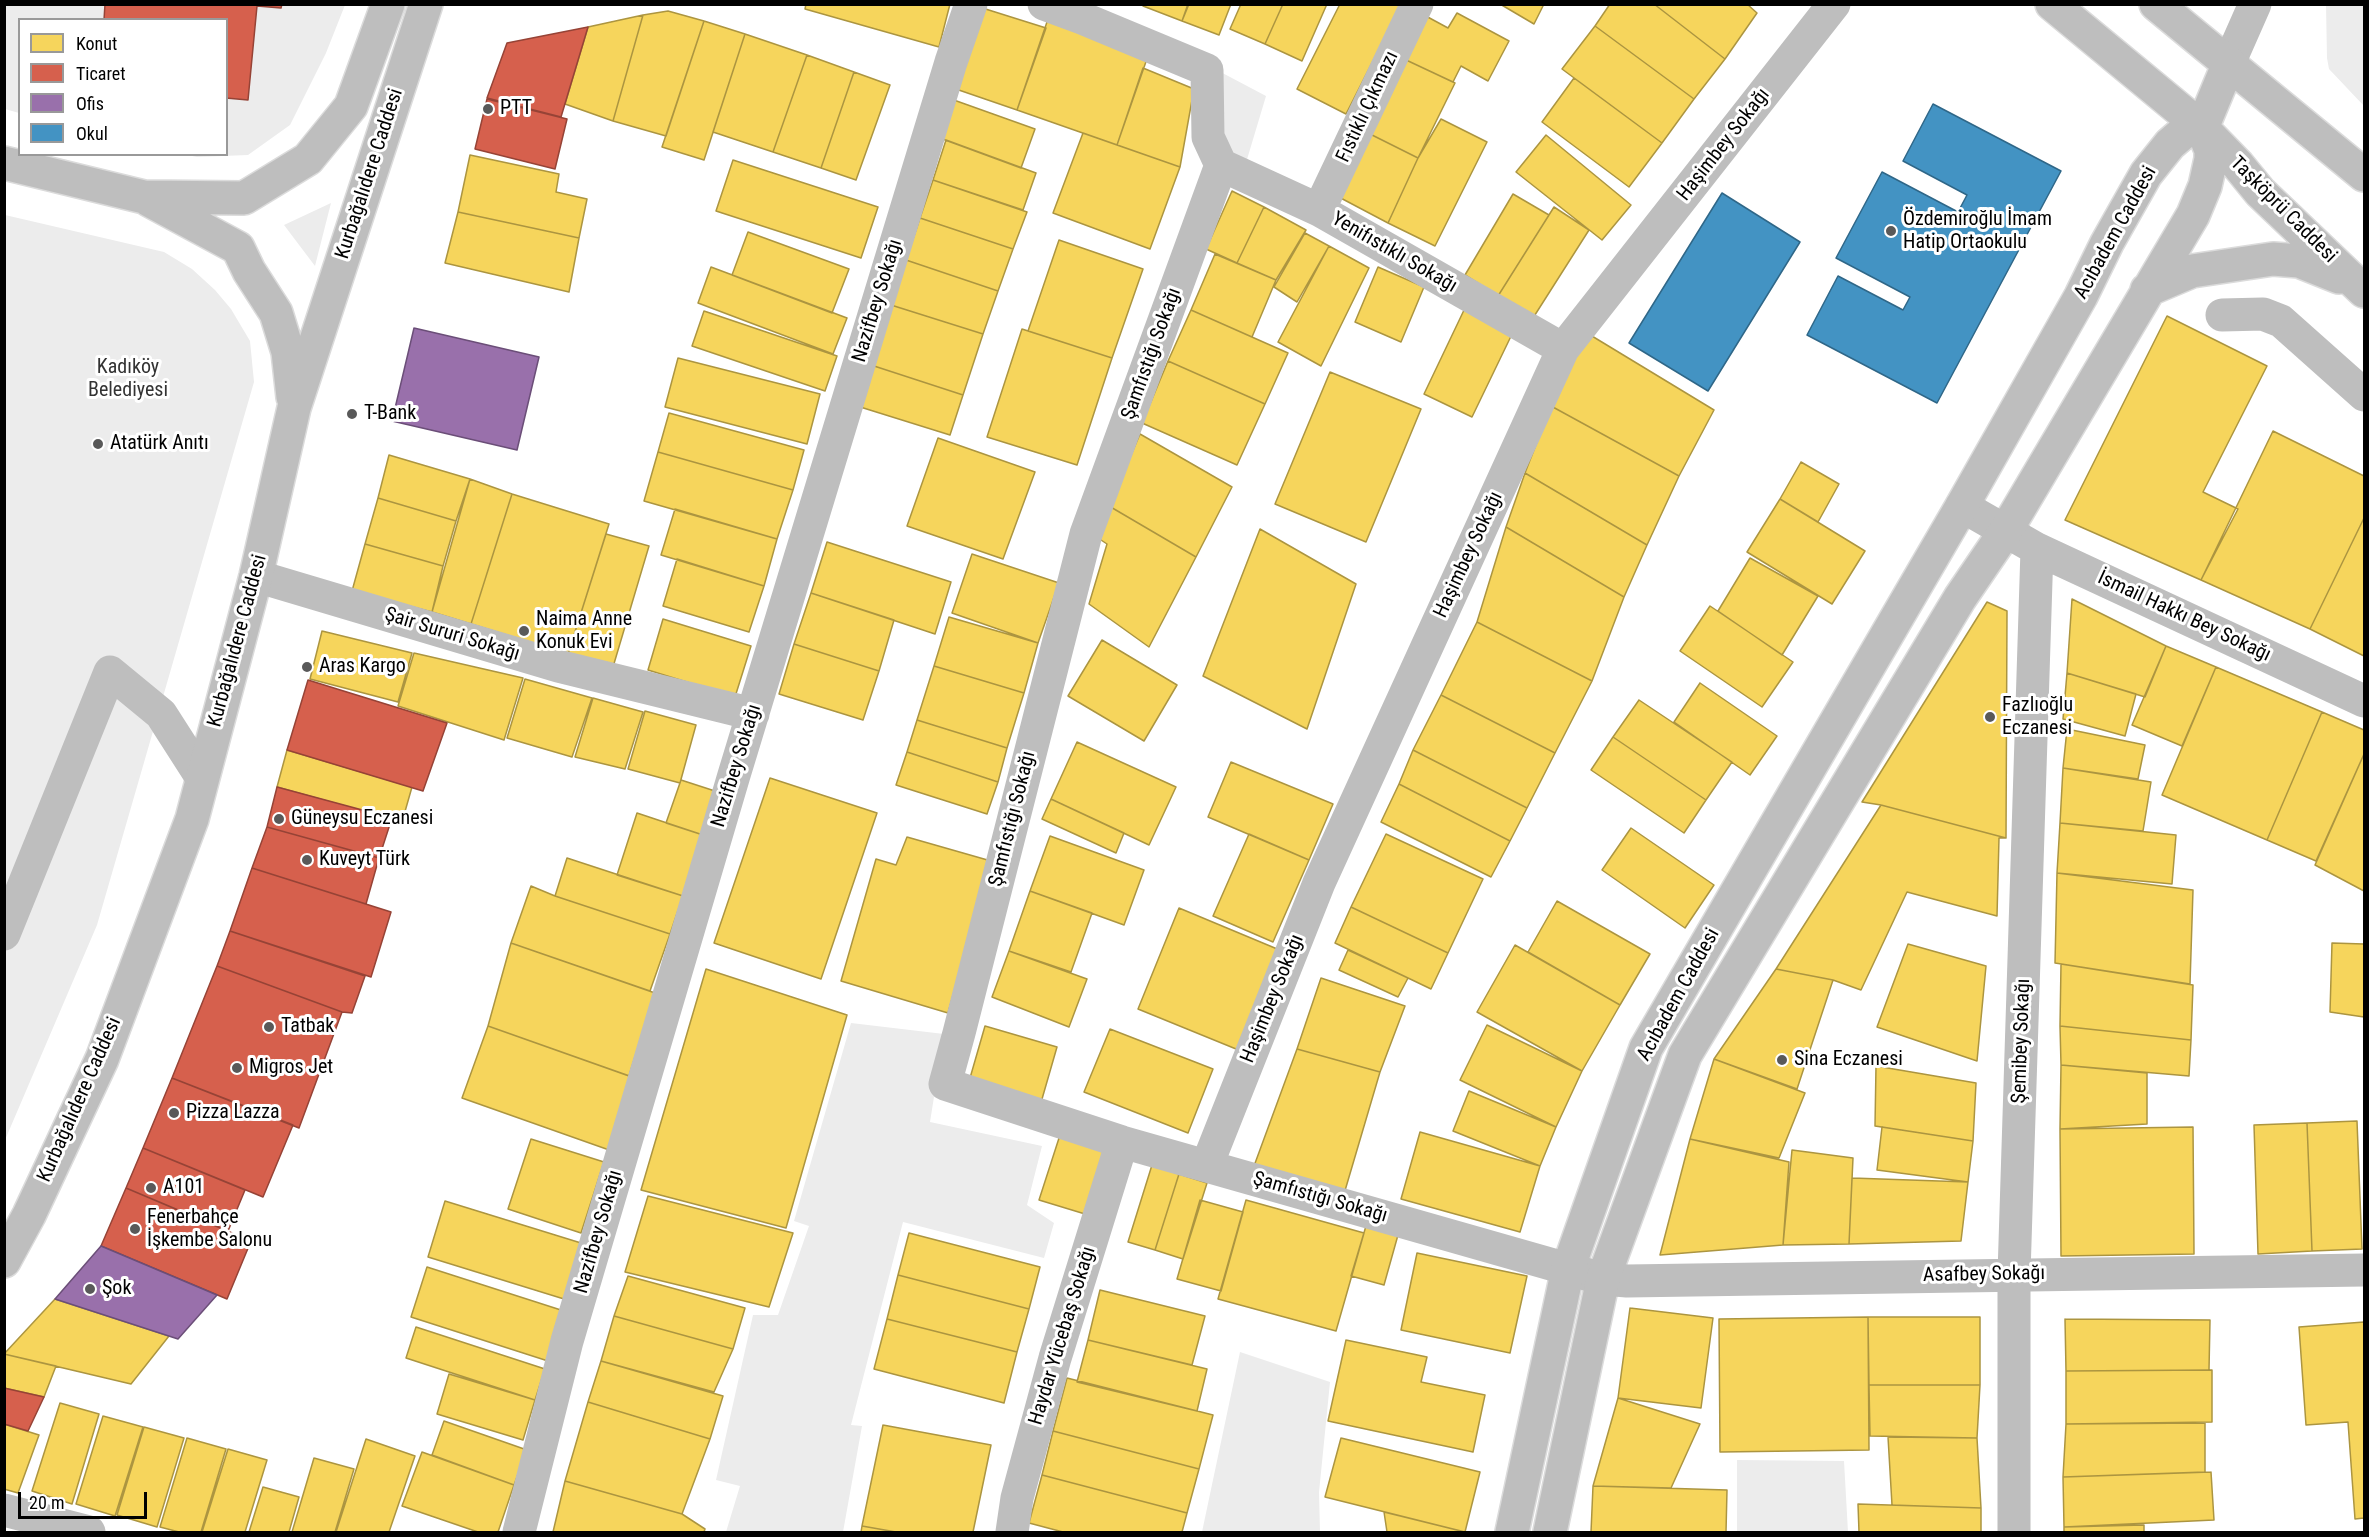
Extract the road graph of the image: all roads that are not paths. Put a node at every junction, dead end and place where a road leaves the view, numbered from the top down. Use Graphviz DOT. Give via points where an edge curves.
graph roads {
  1 [pos="388,4"];
  2 [pos="426,4"];
  3 [pos="972,4"];
  4 [pos="1044,4"];
  5 [pos="1417,4"];
  6 [pos="1834,4"];
  7 [pos="2052,4"];
  8 [pos="2157,4"];
  9 [pos="2255,4"];
  10 [pos="2229,63"];
  11 [pos="2202,128"];
  12 [pos="4,164"];
  13 [pos="1221,165"];
  14 [pos="2364,175"];
  15 [pos="144,197"];
  16 [pos="1319,210"];
  17 [pos="2361,288"];
  18 [pos="2147,290"];
  19 [pos="2222,315"];
  20 [pos="1563,349"];
  21 [pos="2364,395"];
  22 [pos="294,408"];
  23 [pos="1962,506"];
  24 [pos="2005,532"];
  25 [pos="2037,549"];
  26 [pos="256,576"];
  27 [pos="2364,701"];
  28 [pos="753,714"];
  29 [pos="202,778"];
  30 [pos="4,934"];
  31 [pos="1122,1142"];
  32 [pos="1207,1165"];
  33 [pos="29,1215"];
  34 [pos="4,1241"];
  35 [pos="4,1261"];
  36 [pos="1568,1269"];
  37 [pos="2364,1270"];
  38 [pos="2014,1274"];
  39 [pos="1603,1279"];
  40 [pos="4,1510"];
  41 [pos="89,1533"];
  42 [pos="519,1533"];
  43 [pos="1012,1533"];
  44 [pos="1512,1533"];
  45 [pos="1550,1533"];
  46 [pos="2014,1533"];
  1 -- 15 [label="street" via="351,106 308,159 244,198"];
  2 -- 22 [label="street, Kurbağalıdere Caddesi"];
  3 -- 28 [label="street, Nazifbey Sokağı"];
  4 -- 13 [label="street" via="1207,70 1208,136"];
  5 -- 16 [label="street, Fıstıklı Çıkmazı"];
  6 -- 20 [label="street, Haşimbey Sokağı"];
  7 -- 11 [label="street, Taşköprü Caddesi"];
  8 -- 10 [label="street"];
  9 -- 10 [label="street"];
  10 -- 11 [label="street"];
  10 -- 14 [label="street"];
  11 -- 17 [label="street, Taşköprü Caddesi" via="2260,192"];
  11 -- 18 [label="street, Acıbadem Caddesi" via="2211,150 2205,186 2193,215"];
  11 -- 23 [label="street, Acıbadem Caddesi" via="2184,132 2146,174"];
  12 -- 15 [label="street"];
  13 -- 16 [label="street, Yenifıstıklı Sokağı"];
  13 -- 31 [label="street, Şamfıstığı Sokağı" via="1086,534 945,1084"];
  15 -- 22 [label="street" via="238,248 276,313 288,352"];
  16 -- 20 [label="street, Yenifıstıklı Sokağı"];
  17 -- 18 [label="street" via="2299,261 2273,259 2192,271"];
  18 -- 24 [label="street, Acıbadem Caddesi"];
  19 -- 21 [label="street" via="2263,314 2281,321"];
  20 -- 32 [label="street, Haşimbey Sokağı" via="1319,883"];
  22 -- 26 [label="street, Kurbağalıdere Caddesi"];
  23 -- 24 [label="street"];
  23 -- 36 [label="street, Acıbadem Caddesi" via="1646,1048"];
  24 -- 25 [label="street, İsmail Hakkı Bey Sokağı"];
  24 -- 39 [label="street, Acıbadem Caddesi" via="1960,598 1685,1055"];
  25 -- 27 [label="street, İsmail Hakkı Bey Sokağı"];
  25 -- 38 [label="street, Şemibey Sokağı"];
  26 -- 28 [label="street, Şair Sururi Sokağı" via="558,666"];
  26 -- 29 [label="street, Kurbağalıdere Caddesi"];
  28 -- 42 [label="street, Nazifbey Sokağı" via="567,1341"];
  29 -- 30 [label="street" via="161,714 110,672"];
  29 -- 33 [label="street, Kurbağalıdere Caddesi" via="192,819 102,1059"];
  31 -- 32 [label="street, Şamfıstığı Sokağı"];
  31 -- 43 [label="street, Haydar Yücebaş Sokağı" via="1055,1358 1017,1498"];
  32 -- 36 [label="street, Şamfıstığı Sokağı"];
  33 -- 34 [label="street"];
  33 -- 35 [label="street, Kurbağalıdere Caddesi"];
  36 -- 39 [label="street, Şamfıstığı Sokağı"];
  36 -- 44 [label="street, Acıbadem Caddesi"];
  37 -- 38 [label="street, Asafbey Sokağı"];
  38 -- 39 [label="street, Asafbey Sokağı"];
  38 -- 46 [label="street, Şemibey Sokağı"];
  39 -- 45 [label="street, Acıbadem Caddesi"];
  40 -- 41 [label="street"];
}
